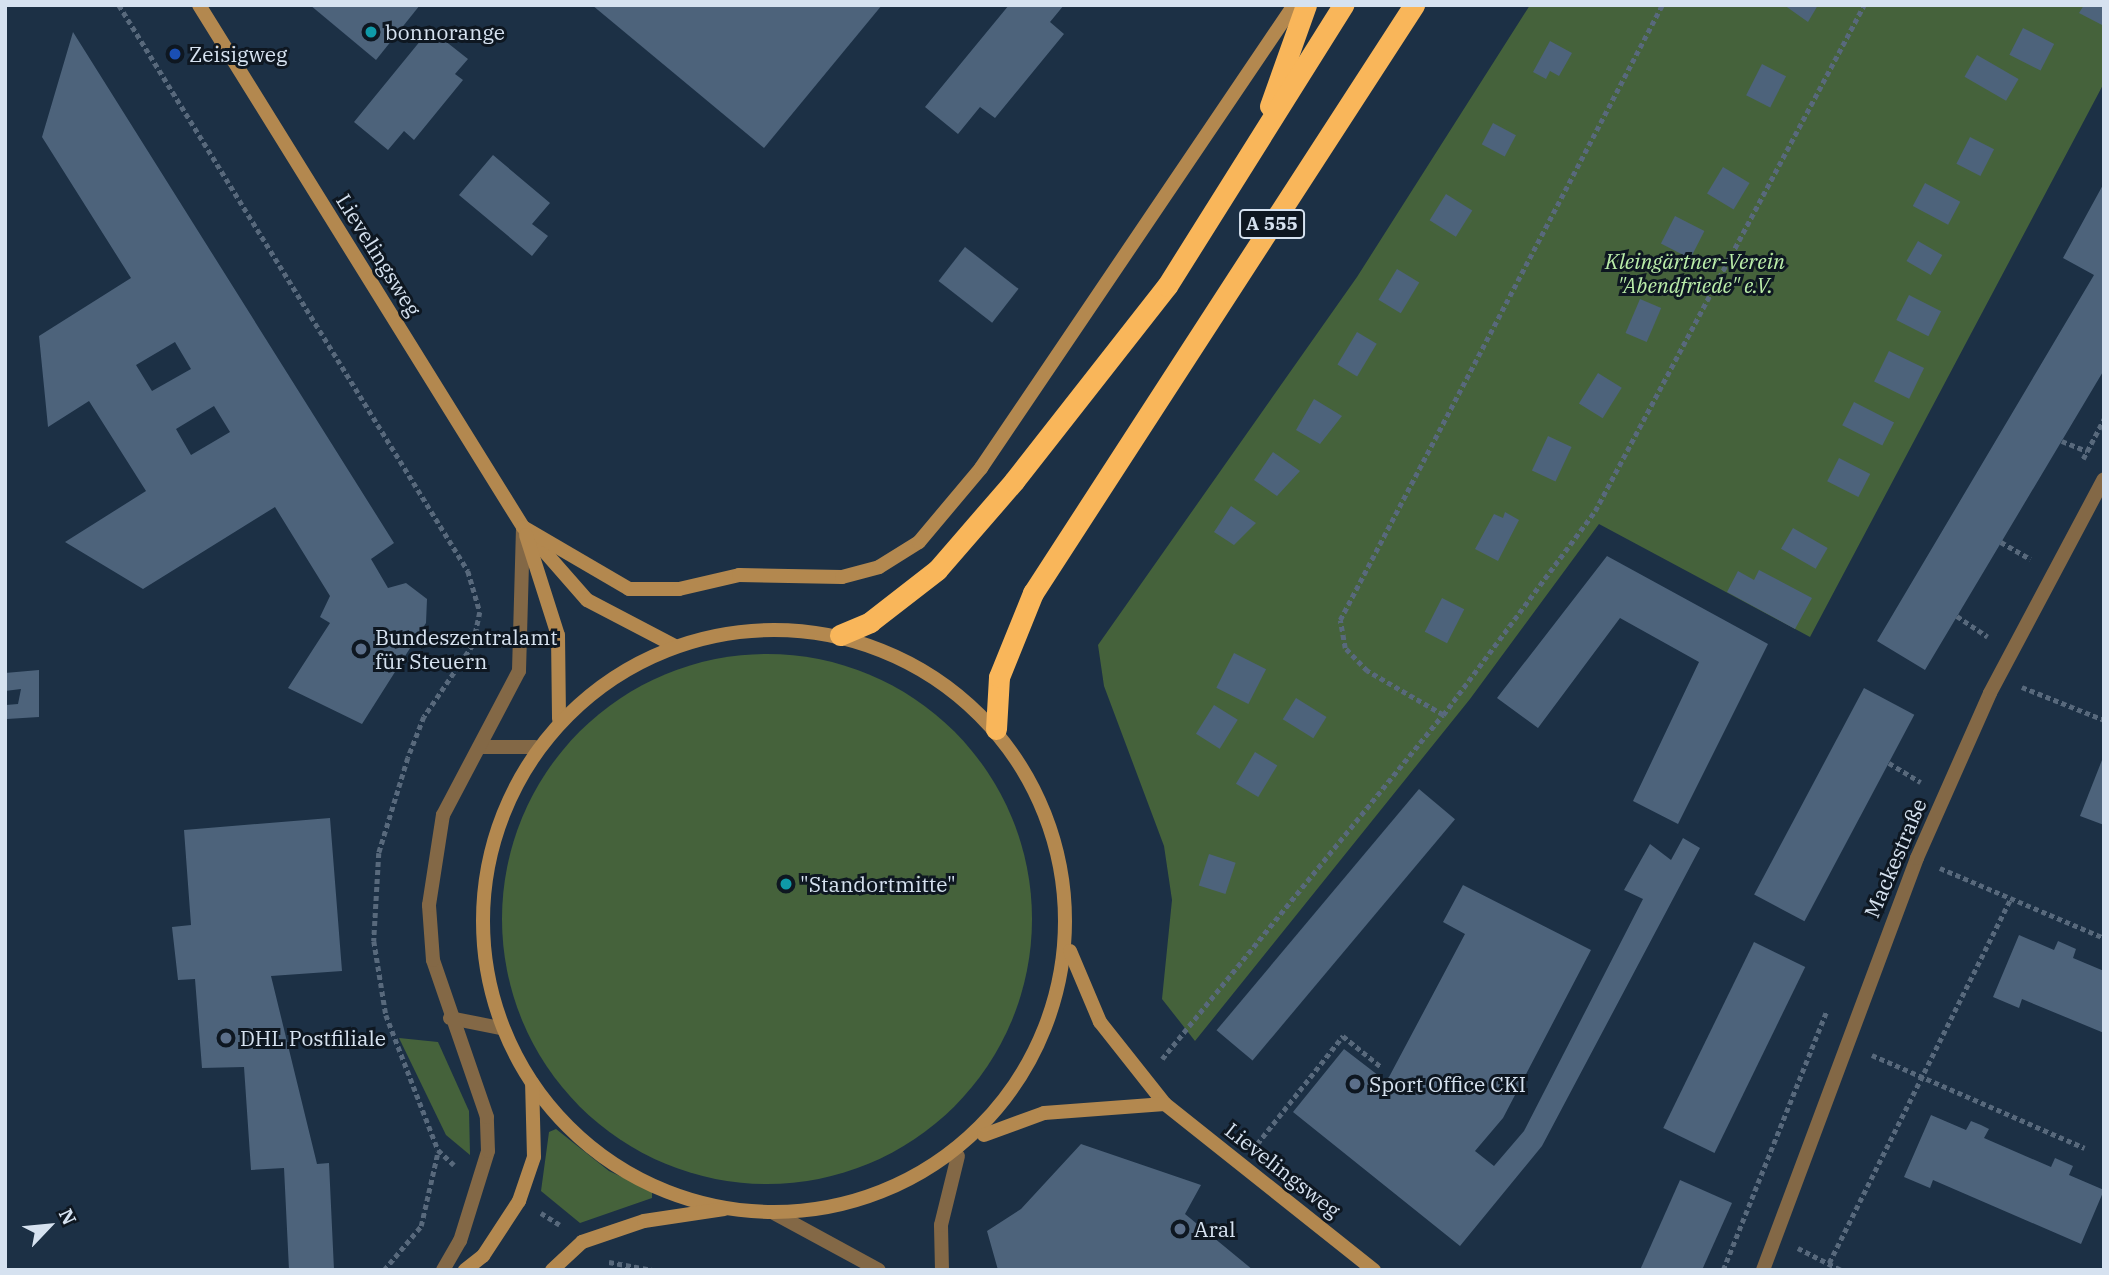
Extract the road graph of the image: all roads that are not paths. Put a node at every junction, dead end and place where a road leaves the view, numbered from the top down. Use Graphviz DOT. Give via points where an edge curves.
graph roads {
  1 [pos="199,5"];
  2 [pos="1294,5"];
  3 [pos="1306,5"];
  4 [pos="1343,5"];
  5 [pos="1414,5"];
  6 [pos="1257,144"];
  7 [pos="2104,479"];
  8 [pos="523,527"];
  9 [pos="840,635"];
  10 [pos="675,646"];
  11 [pos="559,719"];
  12 [pos="996,729"];
  13 [pos="480,747"];
  14 [pos="535,747"];
  15 [pos="1070,951"];
  16 [pos="450,1018"];
  17 [pos="500,1028"];
  18 [pos="532,1083"];
  19 [pos="1165,1104"];
  20 [pos="984,1135"];
  21 [pos="958,1156"];
  22 [pos="724,1209"];
  23 [pos="774,1213"];
  24 [pos="443,1270"];
  25 [pos="465,1270"];
  26 [pos="552,1270"];
  27 [pos="879,1270"];
  28 [pos="942,1270"];
  29 [pos="1374,1270"];
  30 [pos="1763,1270"];
  1 -- 8 [label="street, Lievelingsweg"];
  2 -- 8 [label="street" via="981,468 919,542 879,567 842,577 739,575 679,589 629,589"];
  3 -- 6 [label="highway"];
  4 -- 6 [label="highway, A 555"];
  5 -- 12 [label="highway, A 555" via="1033,593 999,677"];
  6 -- 9 [label="highway, A 555" via="1167,286 967,540 899,602"];
  7 -- 30 [label="street, Mackestraße" via="1999,678 1917,858"];
  8 -- 10 [label="street, Lievelingsweg" via="587,600"];
  8 -- 11 [label="street, Lievelingsweg" via="558,635"];
  8 -- 13 [label="street" via="519,671"];
  9 -- 10 [label="street" via="733,631"];
  9 -- 12 [label="street" via="941,687"];
  10 -- 11 [label="street" via="620,669"];
  11 -- 14 [label="street"];
  12 -- 15 [label="street" via="1032,790 1059,867"];
  13 -- 14 [label="street"];
  13 -- 16 [label="street" via="443,815 429,905 433,960"];
  14 -- 17 [label="street" via="506,798 486,857 481,944"];
  15 -- 19 [label="street, Lievelingsweg" via="1100,1022 1148,1076"];
  15 -- 20 [label="street" via="1049,1023"];
  16 -- 17 [label="street"];
  16 -- 24 [label="street" via="487,1117 481,1180"];
  17 -- 18 [label="street"];
  18 -- 22 [label="street" via="601,1146"];
  18 -- 25 [label="street" via="534,1157 519,1201 483,1256"];
  19 -- 20 [label="street" via="1044,1112"];
  19 -- 29 [label="street, Lievelingsweg"];
  20 -- 21 [label="street"];
  21 -- 23 [label="street" via="895,1191 839,1209"];
  21 -- 28 [label="street" via="942,1225"];
  22 -- 23 [label="street"];
  22 -- 26 [label="street" via="644,1221 582,1242"];
  23 -- 27 [label="street"];
}
